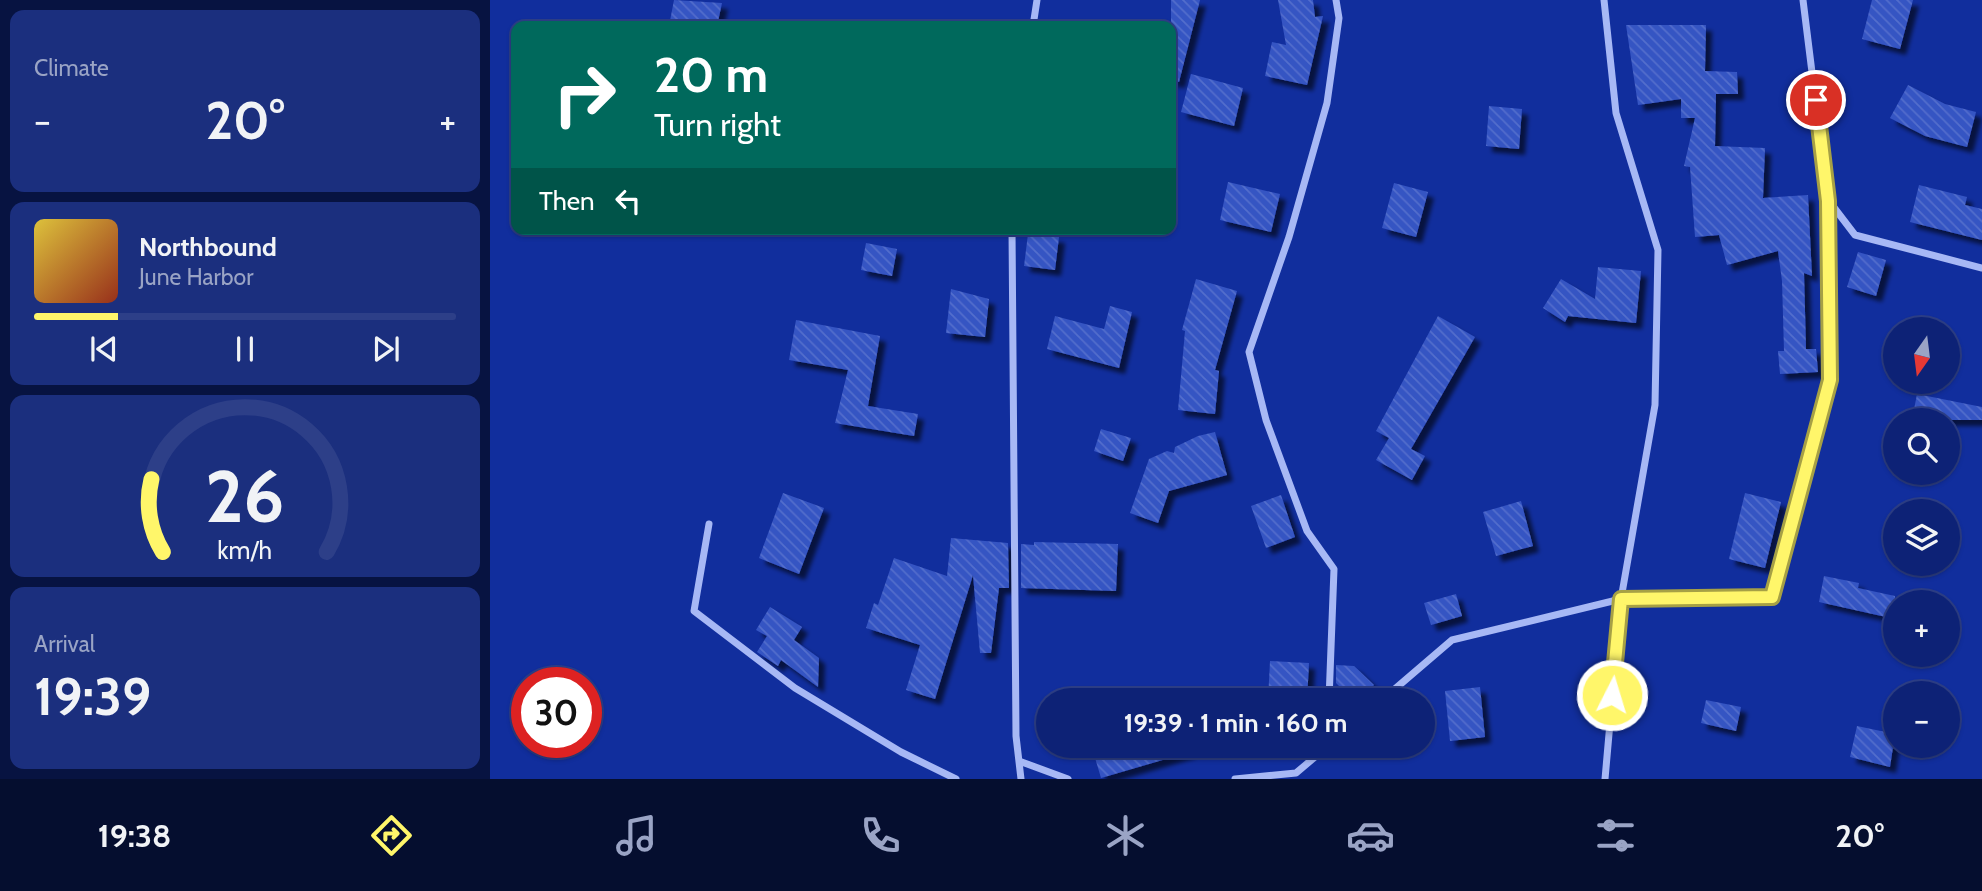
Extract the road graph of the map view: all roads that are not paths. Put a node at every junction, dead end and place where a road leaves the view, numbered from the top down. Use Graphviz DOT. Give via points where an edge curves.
graph roads {
  1 [pos="1037,0"];
  2 [pos="1336,0"];
  3 [pos="1604,0"];
  4 [pos="1803,0"];
  5 [pos="1034,21"];
  6 [pos="1828,201"];
  7 [pos="1012,235"];
  8 [pos="1982,268"];
  9 [pos="709,524"];
  10 [pos="1621,599"];
  11 [pos="1329,688"];
  12 [pos="1396,688"];
  13 [pos="1314,758"];
  14 [pos="1019,761"];
  15 [pos="956,779"];
  16 [pos="1021,779"];
  17 [pos="1068,779"];
  18 [pos="1234,779"];
  19 [pos="1605,779"];
  1 -- 5 [label="street"];
  2 -- 11 [label="street" via="1339,18 1327,103 1289,237 1249,352 1266,420 1307,531 1334,569"];
  3 -- 10 [label="street" via="1616,113 1658,250 1654,405"];
  4 -- 6 [label="street"];
  6 -- 8 [label="street" via="1855,235"];
  6 -- 10 [label="street" via="1830,380 1772,597"];
  7 -- 14 [label="street"];
  9 -- 15 [label="street" via="694,611 795,688 901,752"];
  10 -- 12 [label="street" via="1452,640"];
  10 -- 19 [label="street"];
  13 -- 18 [label="street" via="1296,773"];
  14 -- 16 [label="street"];
  14 -- 17 [label="street"];
}
